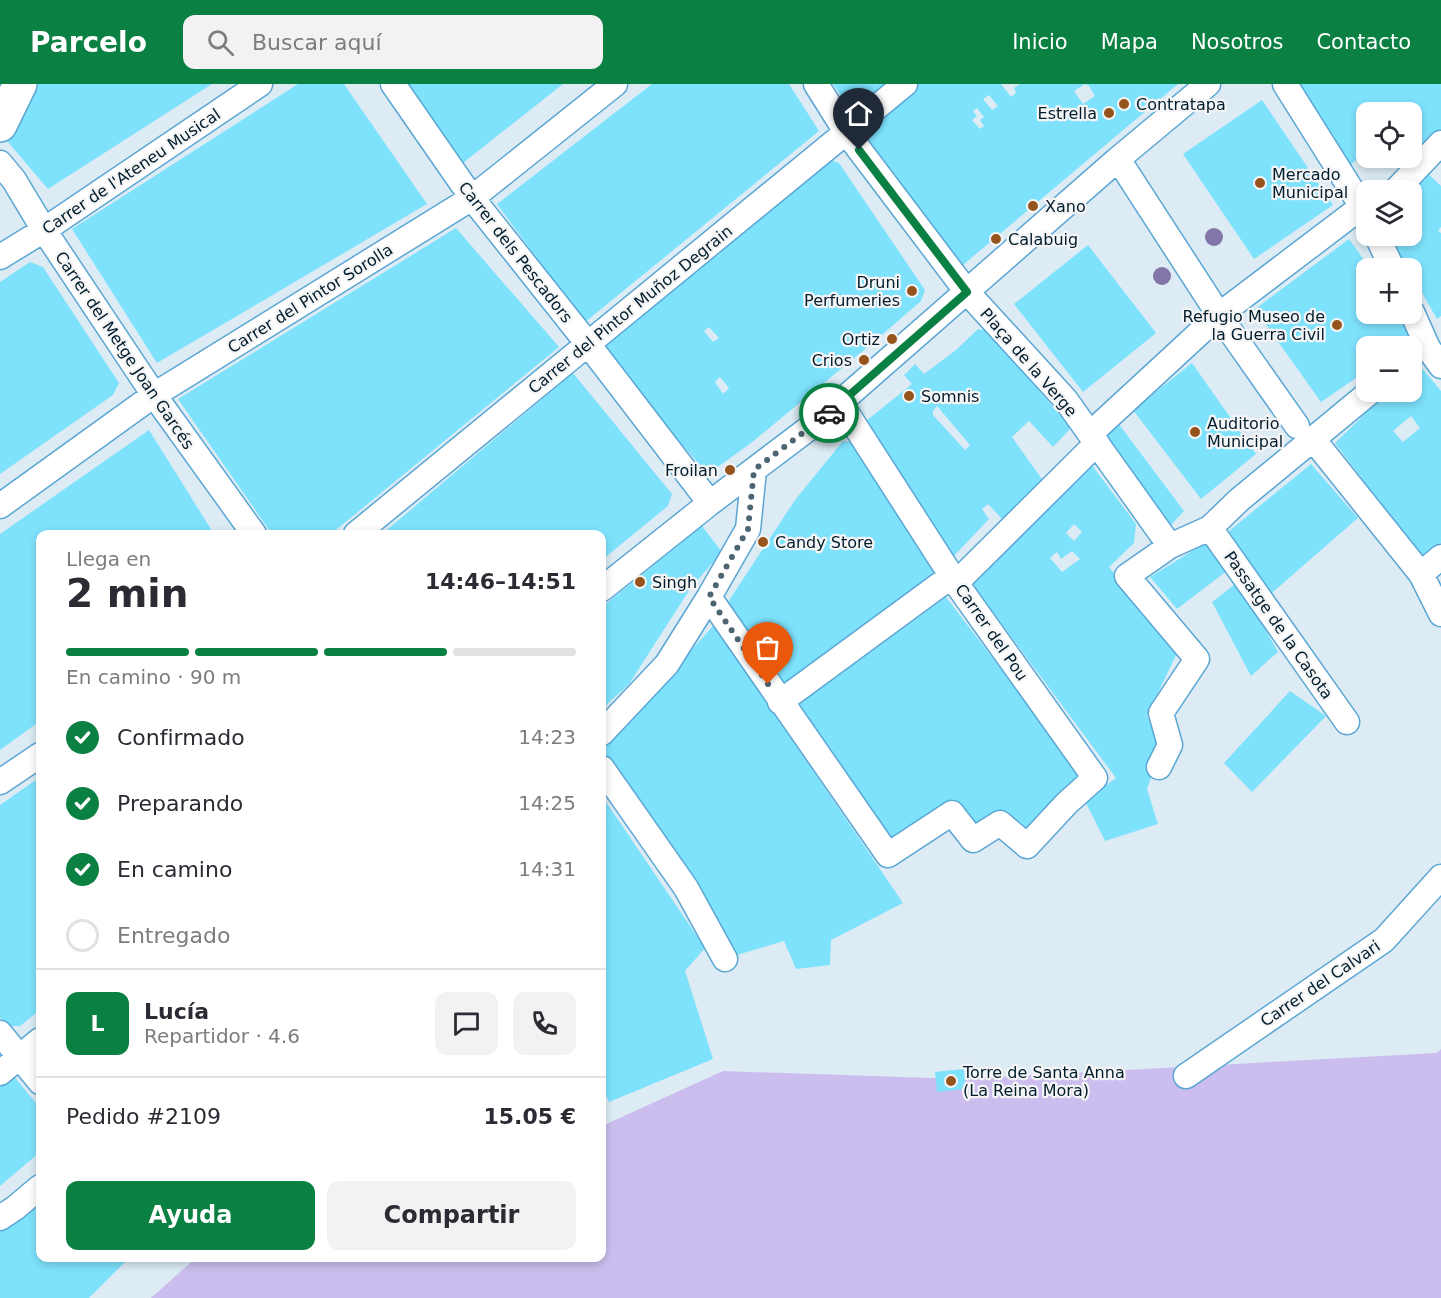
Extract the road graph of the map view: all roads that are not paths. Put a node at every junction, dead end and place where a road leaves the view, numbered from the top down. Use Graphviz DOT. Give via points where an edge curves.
graph roads {
  1 [pos="20,84"];
  2 [pos="260,84"];
  3 [pos="393,84"];
  4 [pos="615,84"];
  5 [pos="816,84"];
  6 [pos="905,84"];
  7 [pos="1208,84"];
  8 [pos="1285,84"];
  9 [pos="0,125"];
  10 [pos="846,132"];
  11 [pos="1441,143"];
  12 [pos="1118,159"];
  13 [pos="0,163"];
  14 [pos="1406,180"];
  15 [pos="1356,195"];
  16 [pos="472,198"];
  17 [pos="1356,216"];
  18 [pos="44,230"];
  19 [pos="0,257"];
  20 [pos="967,292"];
  21 [pos="1219,315"];
  22 [pos="1417,324"];
  23 [pos="588,344"];
  24 [pos="1430,353"];
  25 [pos="154,395"];
  26 [pos="1356,401"];
  27 [pos="842,404"];
  28 [pos="1305,432"];
  29 [pos="1093,438"];
  30 [pos="754,470"];
  31 [pos="710,503"];
  32 [pos="0,506"];
  33 [pos="1210,528"];
  34 [pos="251,530"];
  35 [pos="361,530"];
  36 [pos="1170,546"];
  37 [pos="1441,557"];
  38 [pos="1420,574"];
  39 [pos="955,579"];
  40 [pos="606,586"];
  41 [pos="709,597"];
  42 [pos="1441,614"];
  43 [pos="780,702"];
  44 [pos="1347,722"];
  45 [pos="606,729"];
  46 [pos="36,758"];
  47 [pos="1159,767"];
  48 [pos="606,774"];
  49 [pos="0,782"];
  50 [pos="1441,877"];
  51 [pos="725,959"];
  52 [pos="0,1033"];
  53 [pos="36,1043"];
  54 [pos="19,1058"];
  55 [pos="0,1073"];
  56 [pos="1186,1076"];
  57 [pos="36,1077"];
  58 [pos="36,1191"];
  59 [pos="0,1218"];
  1 -- 9 [label="street"];
  2 -- 18 [label="street, Carrer de l'Ateneu Musical"];
  3 -- 16 [label="street, Carrer dels Pescadors"];
  4 -- 16 [label="street, Carrer del Pintor Sorolla"];
  5 -- 10 [label="street"];
  6 -- 10 [label="street, Carrer del Pintor Muñoz Degrain"];
  7 -- 12 [label="street, Plaça de la Verge"];
  8 -- 15 [label="street"];
  10 -- 20 [label="street"];
  10 -- 23 [label="street, Carrer del Pintor Muñoz Degrain"];
  11 -- 14 [label="street"];
  12 -- 20 [label="street, Plaça de la Verge"];
  12 -- 21 [label="street"];
  13 -- 18 [label="street, Carrer del Metge Joan Garcés"];
  16 -- 23 [label="street, Carrer dels Pescadors"];
  16 -- 25 [label="street, Carrer del Pintor Sorolla"];
  17 -- 21 [label="street"];
  18 -- 19 [label="street, Carrer de l'Ateneu Musical"];
  18 -- 25 [label="street, Carrer del Metge Joan Garcés"];
  20 -- 27 [label="street"];
  20 -- 29 [label="street, Plaça de la Verge" via="1065,399"];
  21 -- 28 [label="street"];
  21 -- 29 [label="street"];
  22 -- 24 [label="street"];
  23 -- 31 [label="street, Carrer dels Pescadors"];
  23 -- 35 [label="street, Carrer del Pintor Muñoz Degrain"];
  25 -- 32 [label="street, Carrer del Pintor Sorolla"];
  25 -- 34 [label="street, Carrer del Metge Joan Garcés"];
  26 -- 28 [label="street"];
  27 -- 30 [label="street"];
  27 -- 39 [label="street, Carrer del Pou"];
  28 -- 33 [label="street"];
  28 -- 38 [label="street"];
  29 -- 36 [label="street, Plaça de la Verge"];
  29 -- 39 [label="street"];
  30 -- 31 [label="street"];
  30 -- 41 [label="street" via="748,529"];
  31 -- 40 [label="street"];
  33 -- 36 [label="street"];
  33 -- 44 [label="street, Passatge de la Casota"];
  36 -- 47 [label="street" via="1127,576 1197,659 1161,713 1170,745"];
  37 -- 38 [label="street"];
  38 -- 42 [label="street"];
  39 -- 43 [label="street"];
  39 -- 43 [label="street, Carrer del Pou" via="1095,778 1027,846 1000,823 973,840 952,813 888,855"];
  41 -- 43 [label="street"];
  41 -- 45 [label="street" via="667,664"];
  46 -- 49 [label="street"];
  48 -- 51 [label="street" via="686,888"];
  50 -- 56 [label="street, Carrer del Calvari" via="1384,940"];
  52 -- 54 [label="street"];
  53 -- 54 [label="street"];
  54 -- 55 [label="street"];
  54 -- 57 [label="street"];
  58 -- 59 [label="street"];
}
